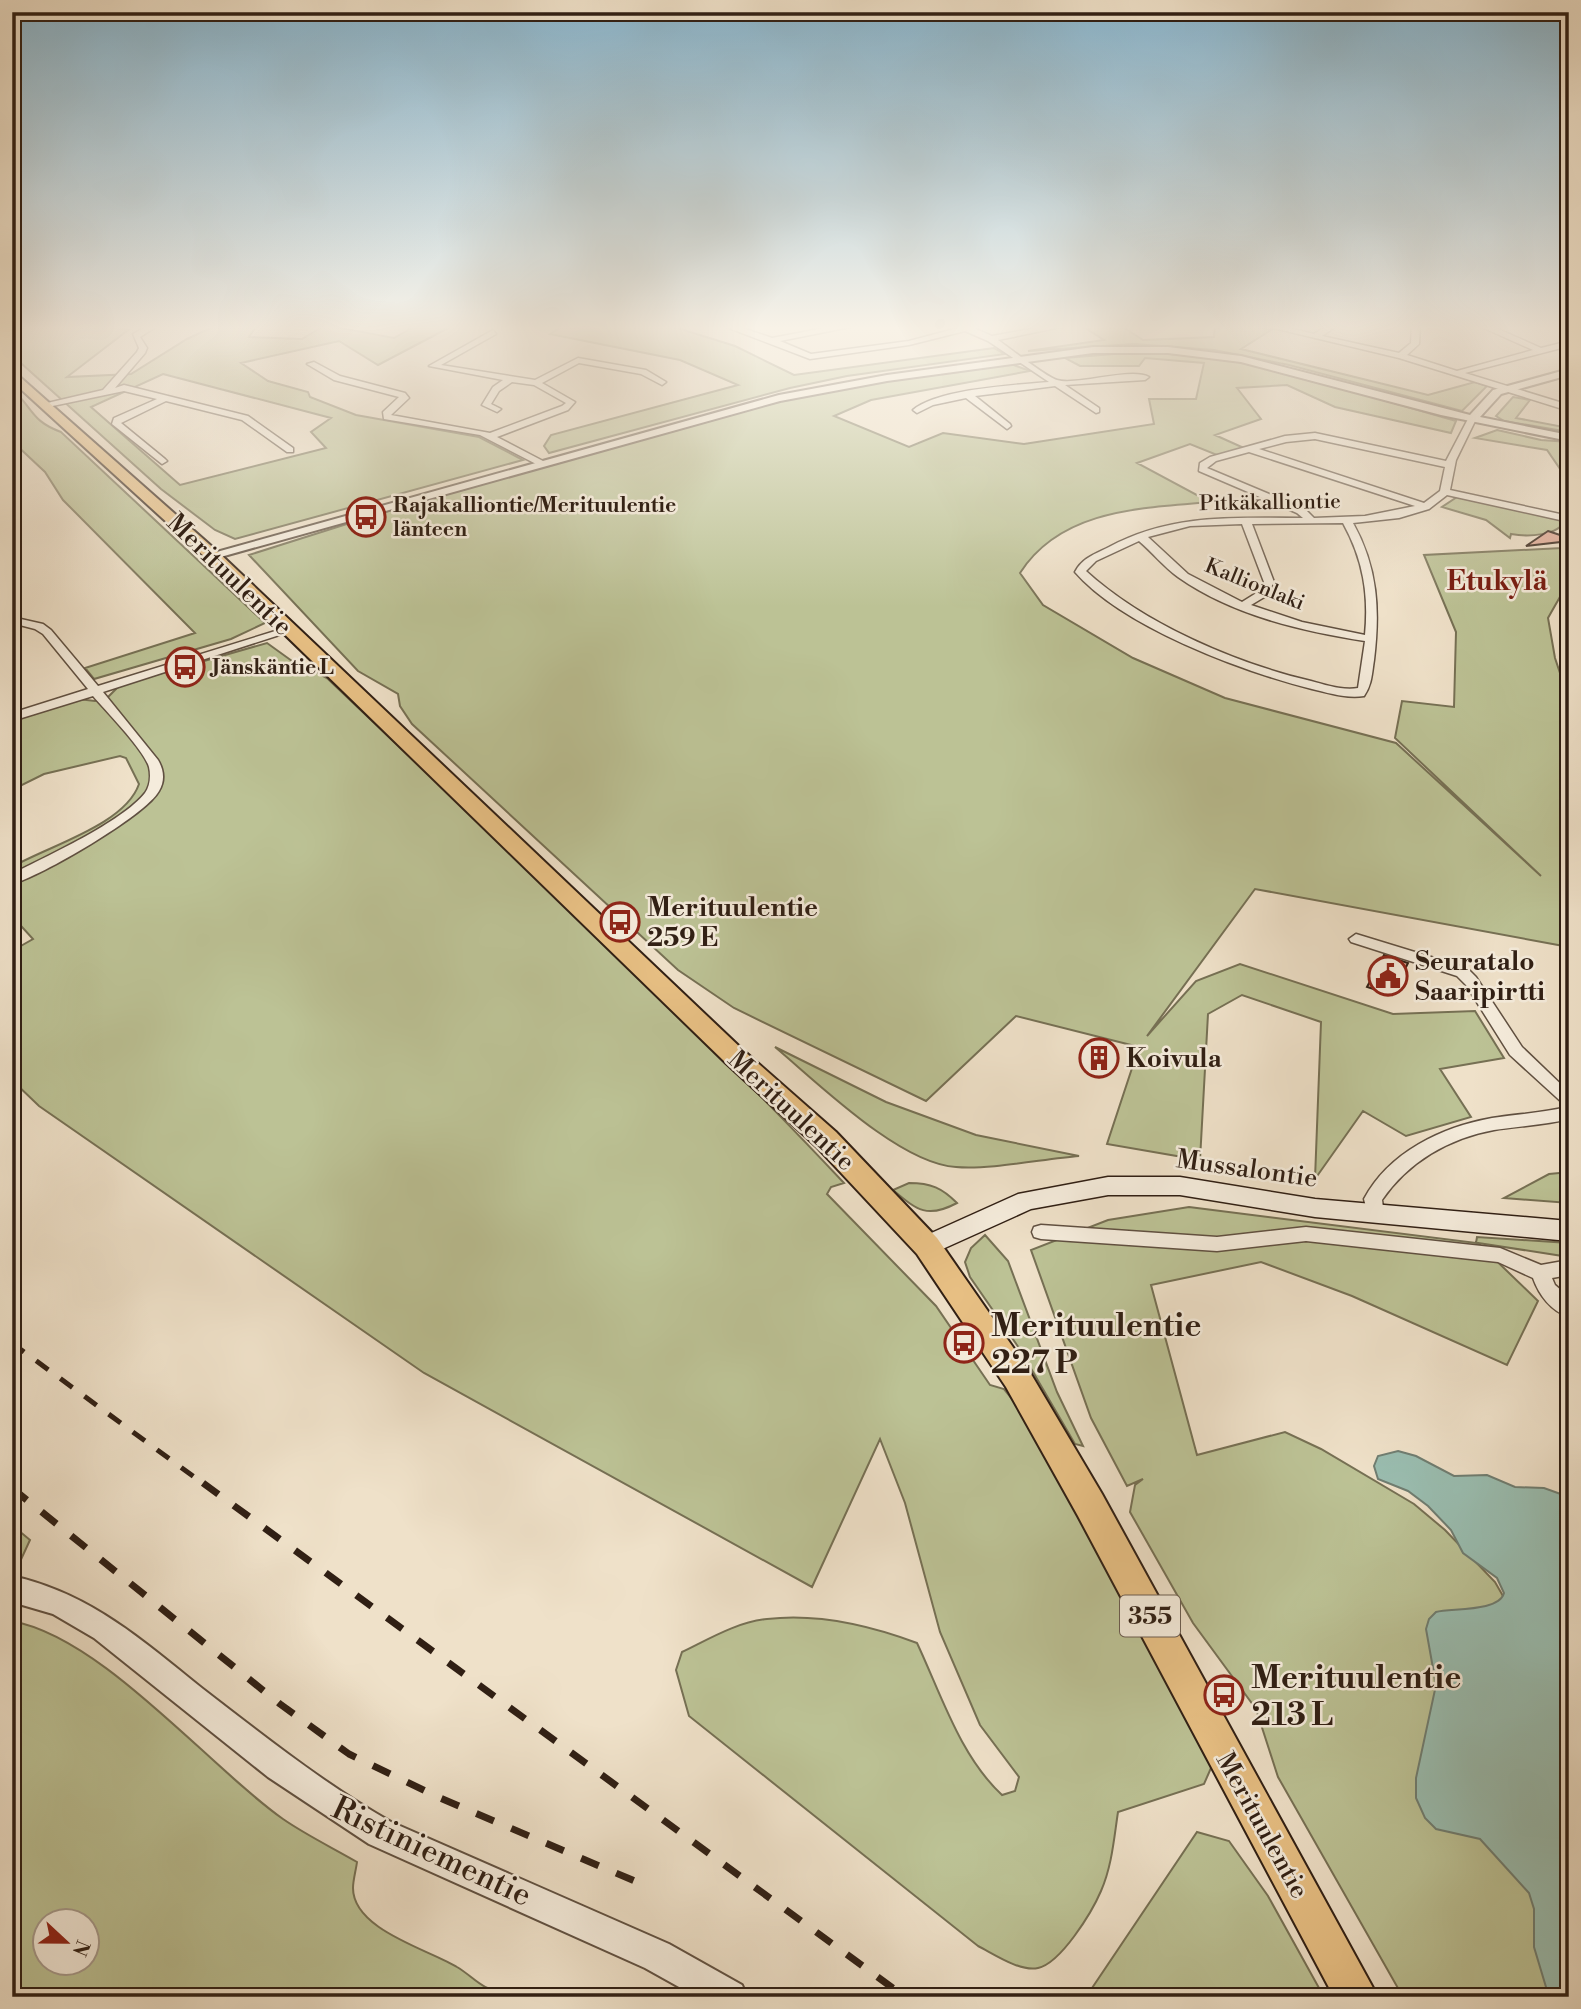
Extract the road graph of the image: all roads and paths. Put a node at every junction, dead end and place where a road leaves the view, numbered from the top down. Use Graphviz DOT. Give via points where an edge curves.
graph roads {
  1 [pos="60,419"];
  2 [pos="121,419"];
  3 [pos="246,419"];
  4 [pos="404,419"];
  5 [pos="536,419"];
  6 [pos="705,419"];
  7 [pos="998,419"];
  8 [pos="1472,419"];
  9 [pos="1007,426"];
  10 [pos="491,436"];
  11 [pos="1569,438"];
  12 [pos="1249,449"];
  13 [pos="290,450"];
  14 [pos="162,461"];
  15 [pos="540,463"];
  16 [pos="1450,465"];
  17 [pos="1445,492"];
  18 [pos="1426,507"];
  19 [pos="1245,519"];
  20 [pos="1310,519"];
  21 [pos="1569,519"];
  22 [pos="1346,520"];
  23 [pos="1140,536"];
  24 [pos="212,555"];
  25 [pos="1244,605"];
  26 [pos="12,620"];
  27 [pos="289,630"];
  28 [pos="1371,639"];
  29 [pos="94,690"];
  30 [pos="12,717"];
  31 [pos="12,880"];
  32 [pos="1356,939"];
  33 [pos="1569,1102"];
  34 [pos="1569,1113"];
  35 [pos="1375,1215"];
  36 [pos="1569,1231"];
  37 [pos="1041,1232"];
  38 [pos="926,1246"];
  39 [pos="1569,1267"];
  40 [pos="1540,1273"];
  41 [pos="1569,1309"];
  42 [pos="12,1588"];
  43 [pos="730,1997"];
  44 [pos="1357,1997"];
  1 -- 24 [label="main road, Merituulentie / 355"];
  2 -- 14 [label="street" via="116,424"];
  3 -- 13 [label="street"];
  4 -- 10 [label="street"];
  5 -- 10 [label="street"];
  6 -- 15 [label="street"];
  7 -- 9 [label="street"];
  8 -- 11 [label="street"];
  8 -- 16 [label="street"];
  10 -- 15 [label="street"];
  12 -- 16 [label="street" via="1315,436"];
  12 -- 18 [label="street"];
  12 -- 20 [label="street" via="1213,459 1202,469"];
  15 -- 24 [label="street"];
  16 -- 17 [label="street"];
  17 -- 18 [label="street, Pitkäkalliontie"];
  17 -- 21 [label="street"];
  18 -- 22 [label="street, Pitkäkalliontie" via="1403,515"];
  19 -- 20 [label="street, Pitkäkalliontie"];
  19 -- 23 [label="street, Pitkäkalliontie" via="1191,523"];
  19 -- 25 [label="street" via="1269,582 1262,594"];
  20 -- 22 [label="street, Pitkäkalliontie"];
  22 -- 28 [label="street" via="1371,575 1375,609"];
  23 -- 25 [label="street, Kallionlaki" via="1183,575"];
  23 -- 28 [label="street, Pitkäkalliontie" via="1085,564 1080,572 1131,612 1189,641 1301,681 1360,693"];
  24 -- 27 [label="main road, Merituulentie / 355"];
  25 -- 28 [label="street, Kallionlaki" via="1297,623"];
  26 -- 29 [label="street" via="47,632"];
  27 -- 29 [label="street"];
  27 -- 38 [label="main road, Merituulentie / 355" via="826,1139"];
  29 -- 30 [label="street"];
  29 -- 31 [label="street" via="157,767 151,794 124,816"];
  32 -- 33 [label="street" via="1462,972 1516,1051"];
  34 -- 35 [label="street" via="1460,1131 1386,1178 1373,1199"];
  35 -- 36 [label="main road, Mussalontie"];
  35 -- 38 [label="main road, Mussalontie" via="1180,1186 1108,1186 1027,1201"];
  37 -- 40 [label="street" via="1204,1244 1306,1234 1500,1255"];
  38 -- 44 [label="main road, Merituulentie / 355" via="1024,1389"];
  39 -- 40 [label="street"];
  40 -- 41 [label="street" via="1547,1290"];
  42 -- 43 [label="street, Ristiniementie" via="38,1593 92,1617 336,1810 657,1956"];
}
